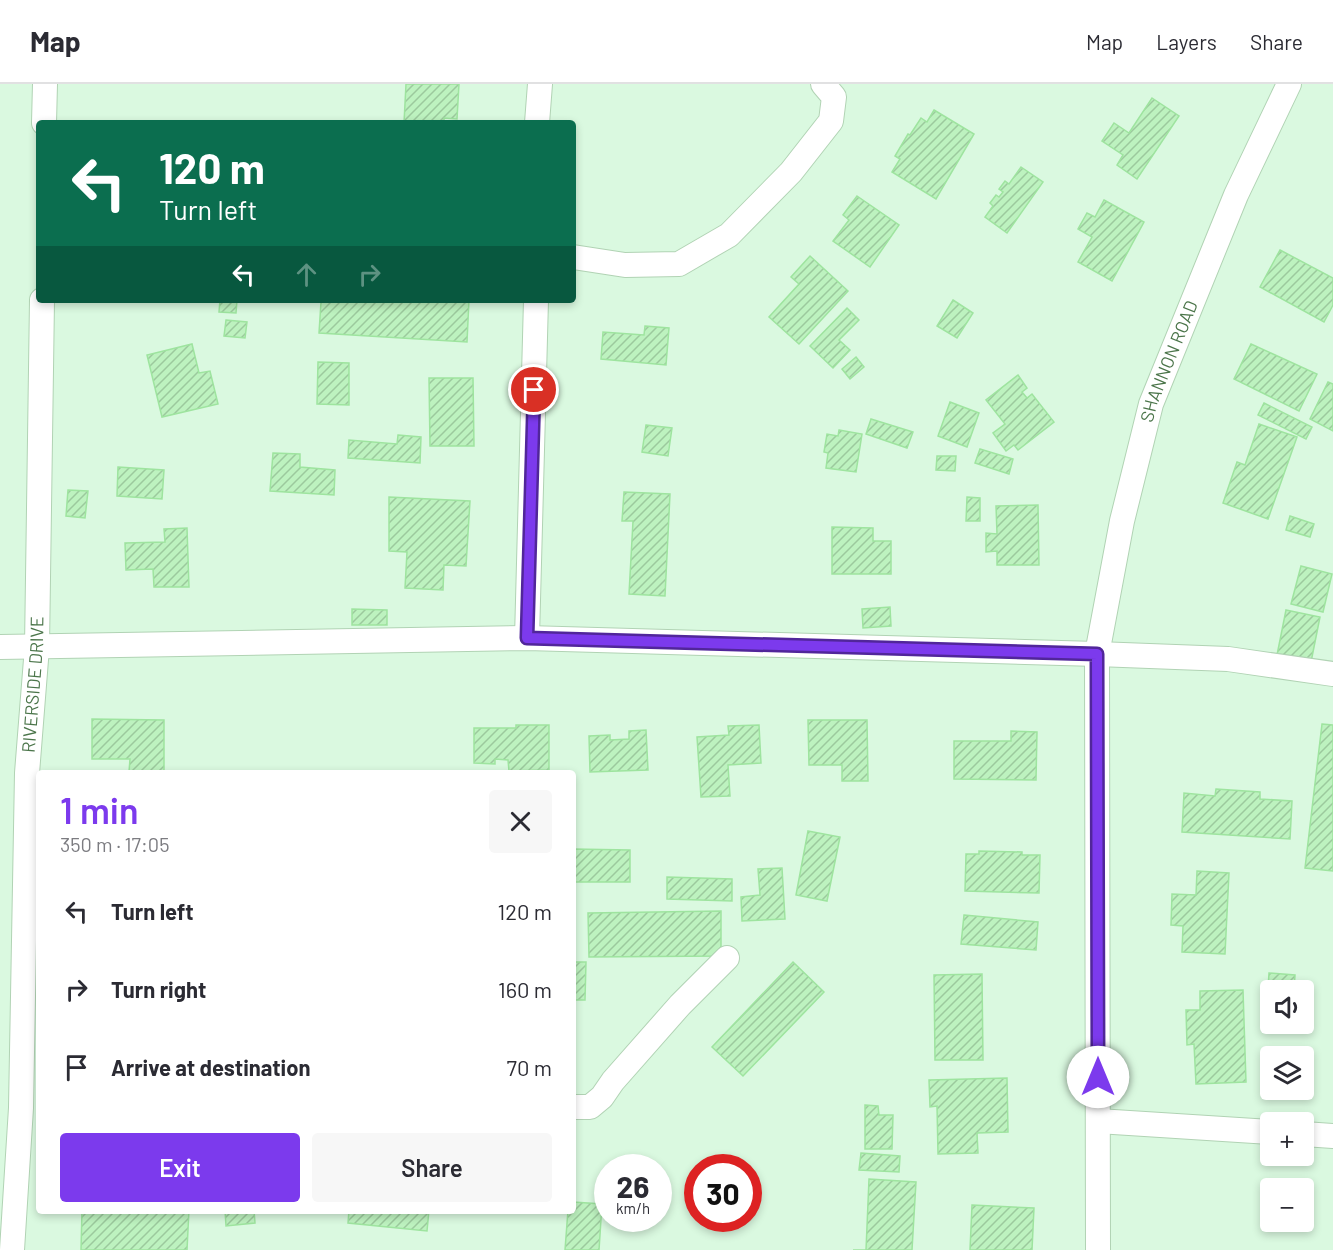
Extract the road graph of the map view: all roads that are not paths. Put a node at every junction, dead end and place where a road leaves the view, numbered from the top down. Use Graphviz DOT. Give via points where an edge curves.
graph roads {
  1 [pos="45,84"];
  2 [pos="540,84"];
  3 [pos="823,84"];
  4 [pos="1289,84"];
  5 [pos="44,120"];
  6 [pos="537,120"];
  7 [pos="576,257"];
  8 [pos="42,303"];
  9 [pos="536,303"];
  10 [pos="527,638"];
  11 [pos="37,646"];
  12 [pos="0,647"];
  13 [pos="1097,654"];
  14 [pos="1333,674"];
  15 [pos="727,958"];
  16 [pos="576,1107"];
  17 [pos="30,1108"];
  18 [pos="1098,1121"];
  19 [pos="1260,1131"];
  20 [pos="1314,1135"];
  21 [pos="1333,1136"];
  22 [pos="12,1250"];
  23 [pos="1098,1250"];
  1 -- 5 [label="street"];
  2 -- 6 [label="street"];
  3 -- 7 [label="street" via="834,97 831,121 791,172 729,235 679,264 625,265"];
  4 -- 13 [label="street, SHANNON ROAD" via="1236,195 1151,404 1122,521"];
  8 -- 11 [label="street, RIVERSIDE DRIVE"];
  9 -- 10 [label="street"];
  10 -- 11 [label="street"];
  10 -- 13 [label="street"];
  11 -- 12 [label="street"];
  11 -- 17 [label="street, RIVERSIDE DRIVE" via="27,773"];
  13 -- 14 [label="street" via="1228,659"];
  13 -- 18 [label="street, SHANNON ROAD"];
  15 -- 16 [label="street" via="680,1005 602,1097 590,1107"];
  17 -- 22 [label="street, RIVERSIDE DRIVE"];
  18 -- 19 [label="street"];
  18 -- 23 [label="street, SHANNON ROAD"];
  20 -- 21 [label="street"];
}
